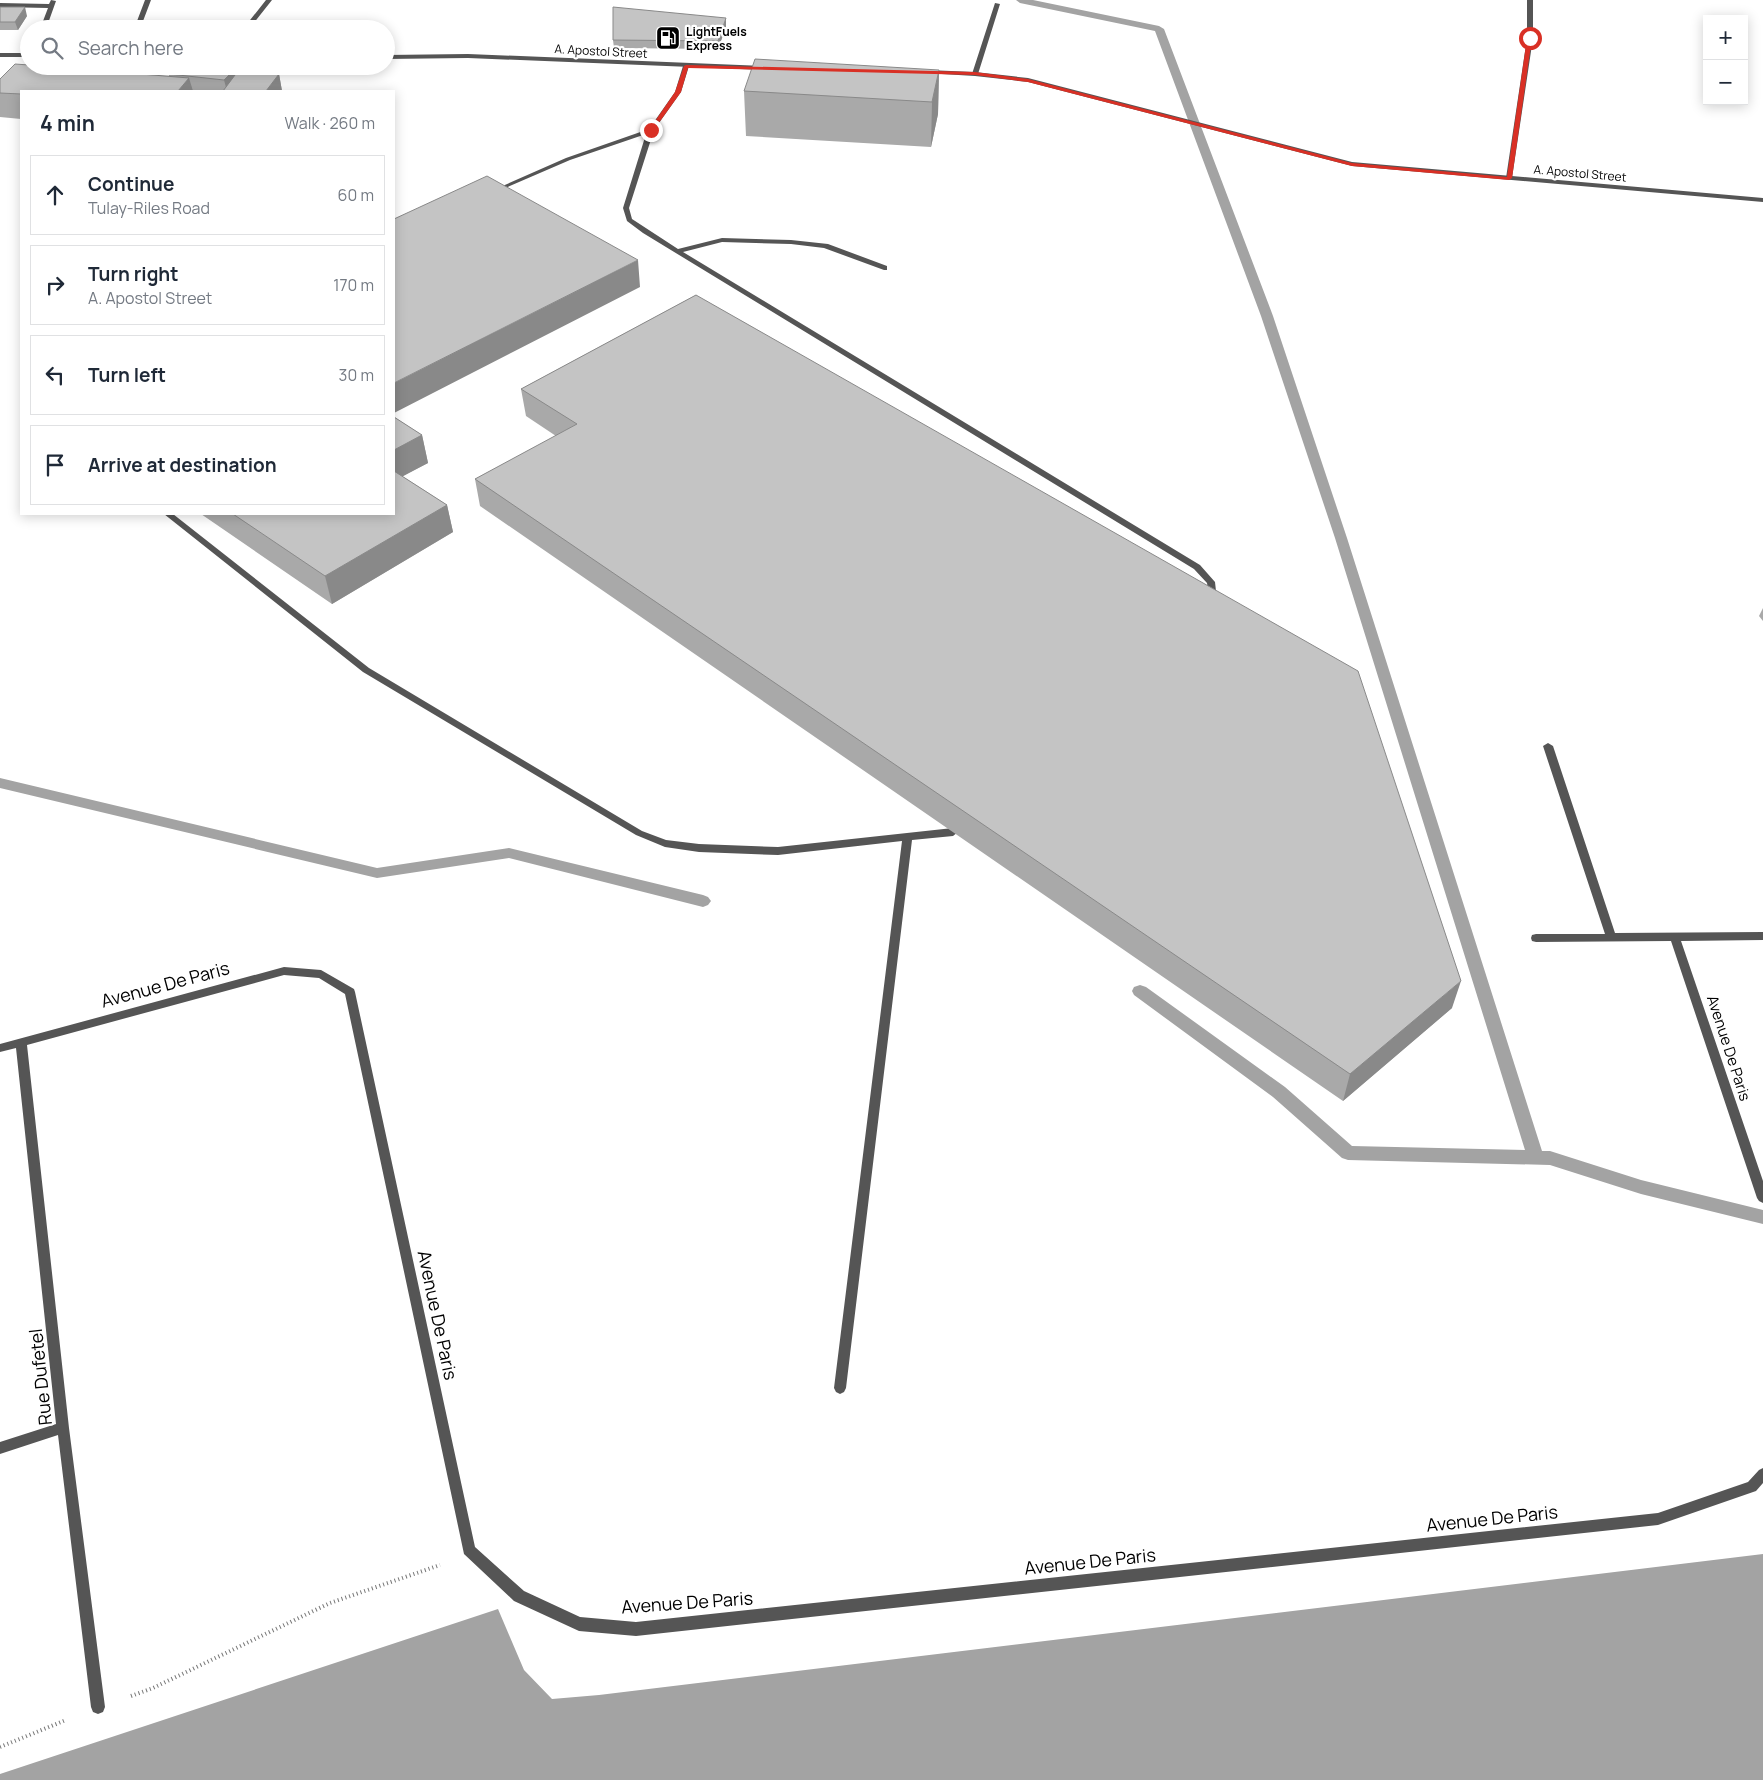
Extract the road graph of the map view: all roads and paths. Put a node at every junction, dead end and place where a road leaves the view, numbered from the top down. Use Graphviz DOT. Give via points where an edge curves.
graph roads {
  1 [pos="148,0"];
  2 [pos="269,0"];
  3 [pos="1530,0"];
  4 [pos="52,3"];
  5 [pos="997,4"];
  6 [pos="0,5"];
  7 [pos="46,20"];
  8 [pos="140,20"];
  9 [pos="253,20"];
  10 [pos="0,55"];
  11 [pos="20,55"];
  12 [pos="395,57"];
  13 [pos="686,66"];
  14 [pos="776,68"];
  15 [pos="915,72"];
  16 [pos="975,74"];
  17 [pos="651,130"];
  18 [pos="1509,178"];
  19 [pos="489,194"];
  20 [pos="1763,200"];
  21 [pos="679,251"];
  22 [pos="884,268"];
  23 [pos="169,515"];
  24 [pos="1212,609"];
  25 [pos="1548,746"];
  26 [pos="953,832"];
  27 [pos="907,837"];
  28 [pos="1763,936"];
  29 [pos="1611,937"];
  30 [pos="1675,937"];
  31 [pos="1536,938"];
  32 [pos="21,1042"];
  33 [pos="0,1048"];
  34 [pos="1763,1198"];
  35 [pos="840,1388"];
  36 [pos="63,1428"];
  37 [pos="0,1448"];
  38 [pos="1763,1474"];
  39 [pos="437,1567"];
  40 [pos="98,1707"];
  41 [pos="0,1747"];
  1 -- 8 [label="street"];
  2 -- 9 [label="street"];
  3 -- 18 [label="street" via="1530,38"];
  4 -- 6 [label="street"];
  4 -- 7 [label="street"];
  5 -- 16 [label="street"];
  10 -- 11 [label="street"];
  12 -- 13 [label="street, A. Apostol Street" via="468,56"];
  13 -- 14 [label="street, A. Apostol Street"];
  13 -- 17 [label="street" via="678,92"];
  15 -- 16 [label="street, A. Apostol Street"];
  16 -- 18 [label="street, A. Apostol Street" via="1028,80 1352,164"];
  17 -- 19 [label="street" via="568,159"];
  17 -- 21 [label="street" via="626,208 629,220"];
  18 -- 20 [label="street, A. Apostol Street"];
  21 -- 22 [label="street" via="722,240 791,242 825,246"];
  21 -- 24 [label="street" via="1197,567 1211,582"];
  23 -- 27 [label="street" via="366,670 639,834 665,843 699,848 778,852"];
  25 -- 29 [label="street"];
  26 -- 27 [label="street"];
  27 -- 35 [label="street"];
  28 -- 30 [label="street"];
  29 -- 30 [label="street"];
  29 -- 31 [label="street"];
  30 -- 34 [label="street, Avenue De Paris"];
  32 -- 33 [label="street, Avenue De Paris"];
  32 -- 36 [label="street, Rue Dufetel"];
  32 -- 38 [label="street, Avenue De Paris" via="284,971 322,974 350,992 469,1550 519,1596 579,1624 636,1629 1658,1519 1752,1487"];
  36 -- 37 [label="street"];
  36 -- 40 [label="street, Rue Dufetel"];
  39 -- 40 [label="path" via="330,1603 153,1688"];
  40 -- 41 [label="path"];
}
